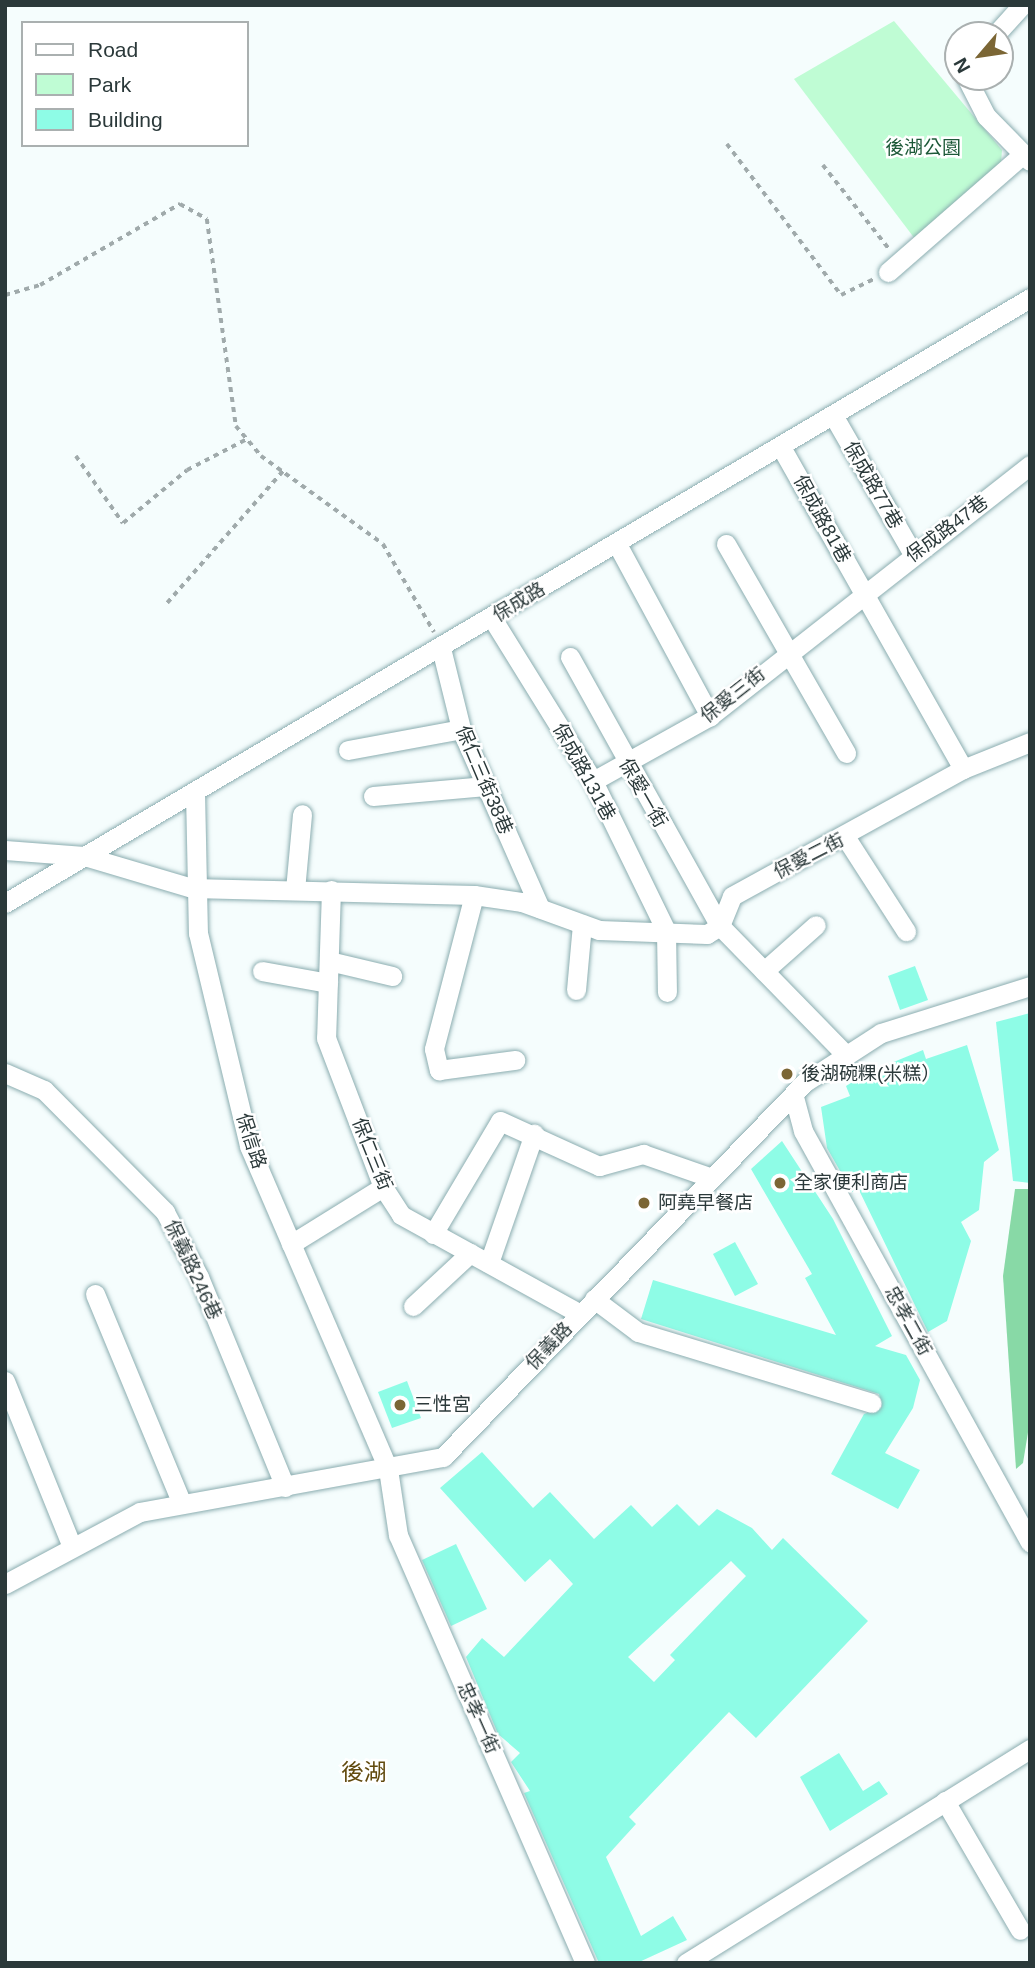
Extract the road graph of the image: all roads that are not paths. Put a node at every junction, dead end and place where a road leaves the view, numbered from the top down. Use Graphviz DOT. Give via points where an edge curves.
graph roads {
  1 [pos="1022,5"];
  2 [pos="1008,21"];
  3 [pos="973,91"];
  4 [pos="1025,159"];
  5 [pos="894,267"];
  6 [pos="1030,298"];
  7 [pos="833,415"];
  8 [pos="781,447"];
  9 [pos="1030,464"];
  10 [pos="617,544"];
  11 [pos="726,544"];
  12 [pos="913,554"];
  13 [pos="863,592"];
  14 [pos="492,618"];
  15 [pos="441,648"];
  16 [pos="786,653"];
  17 [pos="570,657"];
  18 [pos="710,716"];
  19 [pos="461,729"];
  20 [pos="1030,742"];
  21 [pos="348,750"];
  22 [pos="846,753"];
  23 [pos="625,763"];
  24 [pos="963,769"];
  25 [pos="593,780"];
  26 [pos="486,786"];
  27 [pos="195,792"];
  28 [pos="373,796"];
  29 [pos="302,814"];
  30 [pos="846,838"];
  31 [pos="5,850"];
  32 [pos="84,856"];
  33 [pos="192,888"];
  34 [pos="295,890"];
  35 [pos="331,890"];
  36 [pos="474,895"];
  37 [pos="5,903"];
  38 [pos="540,908"];
  39 [pos="582,924"];
  40 [pos="816,925"];
  41 [pos="720,926"];
  42 [pos="666,931"];
  43 [pos="906,931"];
  44 [pos="329,961"];
  45 [pos="262,971"];
  46 [pos="764,971"];
  47 [pos="393,976"];
  48 [pos="328,983"];
  49 [pos="1030,986"];
  50 [pos="576,990"];
  51 [pos="667,992"];
  52 [pos="843,1052"];
  53 [pos="515,1060"];
  54 [pos="5,1073"];
  55 [pos="794,1097"];
  56 [pos="534,1134"];
  57 [pos="712,1178"];
  58 [pos="383,1187"];
  59 [pos="433,1234"];
  60 [pos="291,1244"];
  61 [pos="470,1253"];
  62 [pos="489,1263"];
  63 [pos="95,1294"];
  64 [pos="594,1299"];
  65 [pos="413,1306"];
  66 [pos="580,1314"];
  67 [pos="5,1381"];
  68 [pos="871,1404"];
  69 [pos="388,1469"];
  70 [pos="285,1487"];
  71 [pos="182,1504"];
  72 [pos="1030,1542"];
  73 [pos="71,1544"];
  74 [pos="5,1584"];
  75 [pos="1030,1749"];
  76 [pos="945,1801"];
  77 [pos="1020,1930"];
  78 [pos="585,1963"];
  79 [pos="686,1963"];
  1 -- 2 [label="street"];
  3 -- 4 [label="street" via="986,116"];
  4 -- 5 [label="street"];
  6 -- 7 [label="street, 保成路"];
  7 -- 8 [label="street, 保成路"];
  7 -- 12 [label="street, 保成路77巷"];
  8 -- 10 [label="street, 保成路"];
  8 -- 13 [label="street, 保成路81巷"];
  9 -- 12 [label="street, 保成路47巷"];
  10 -- 14 [label="street, 保成路"];
  10 -- 18 [label="street"];
  11 -- 16 [label="street"];
  12 -- 13 [label="street, 保成路47巷"];
  13 -- 16 [label="street, 保愛三街"];
  13 -- 24 [label="street"];
  14 -- 15 [label="street, 保成路"];
  14 -- 25 [label="street, 保成路131巷"];
  15 -- 19 [label="street, 保仁三街38巷"];
  15 -- 27 [label="street, 保成路"];
  16 -- 18 [label="street, 保愛三街"];
  16 -- 22 [label="street"];
  17 -- 23 [label="street, 保愛一街"];
  18 -- 23 [label="street, 保愛三街"];
  19 -- 21 [label="street"];
  19 -- 26 [label="street, 保仁三街38巷"];
  20 -- 24 [label="street, 保愛二街"];
  23 -- 25 [label="street, 保愛三街"];
  23 -- 41 [label="street, 保愛一街"];
  24 -- 30 [label="street, 保愛二街"];
  25 -- 42 [label="street, 保成路131巷"];
  26 -- 28 [label="street"];
  26 -- 38 [label="street, 保仁三街38巷"];
  27 -- 32 [label="street, 保成路"];
  27 -- 33 [label="street, 保信路"];
  29 -- 34 [label="street"];
  30 -- 41 [label="street, 保愛二街" via="732,896"];
  30 -- 43 [label="street"];
  31 -- 32 [label="street"];
  32 -- 33 [label="street"];
  32 -- 37 [label="street, 保成路"];
  33 -- 34 [label="street"];
  33 -- 60 [label="street, 保信路" via="249,1146"];
  34 -- 35 [label="street"];
  35 -- 36 [label="street"];
  35 -- 44 [label="street, 保仁三街"];
  36 -- 38 [label="street"];
  36 -- 53 [label="street" via="433,1049 439,1070"];
  38 -- 39 [label="street"];
  39 -- 42 [label="street"];
  39 -- 50 [label="street"];
  40 -- 46 [label="street"];
  41 -- 42 [label="street" via="707,934"];
  41 -- 46 [label="street"];
  42 -- 51 [label="street"];
  44 -- 47 [label="street"];
  44 -- 48 [label="street, 保仁三街"];
  45 -- 48 [label="street"];
  46 -- 52 [label="street"];
  48 -- 58 [label="street, 保仁三街" via="326,1038"];
  49 -- 52 [label="street, 保義路" via="881,1033"];
  52 -- 55 [label="street, 保義路"];
  54 -- 70 [label="street, 保義路246巷" via="44,1090 165,1212 199,1277"];
  55 -- 57 [label="street, 保義路"];
  55 -- 72 [label="street, 忠孝二街" via="803,1131"];
  56 -- 57 [label="street" via="599,1166 643,1154"];
  56 -- 59 [label="street" via="500,1121"];
  56 -- 62 [label="street"];
  57 -- 64 [label="street, 保義路"];
  58 -- 59 [label="street, 保仁三街" via="401,1215"];
  58 -- 60 [label="street"];
  59 -- 61 [label="street, 保仁三街"];
  60 -- 69 [label="street, 保信路"];
  61 -- 62 [label="street, 保仁三街"];
  61 -- 65 [label="street"];
  62 -- 66 [label="street, 保仁三街"];
  63 -- 71 [label="street"];
  64 -- 66 [label="street, 保義路"];
  64 -- 68 [label="street" via="638,1332"];
  66 -- 69 [label="street, 保義路" via="443,1457"];
  67 -- 73 [label="street"];
  69 -- 70 [label="street, 保義路"];
  69 -- 78 [label="street, 忠孝一街" via="398,1535"];
  70 -- 71 [label="street, 保義路"];
  71 -- 73 [label="street, 保義路" via="140,1512"];
  73 -- 74 [label="street, 保義路"];
  75 -- 76 [label="street"];
  76 -- 77 [label="street"];
  76 -- 79 [label="street"];
}
